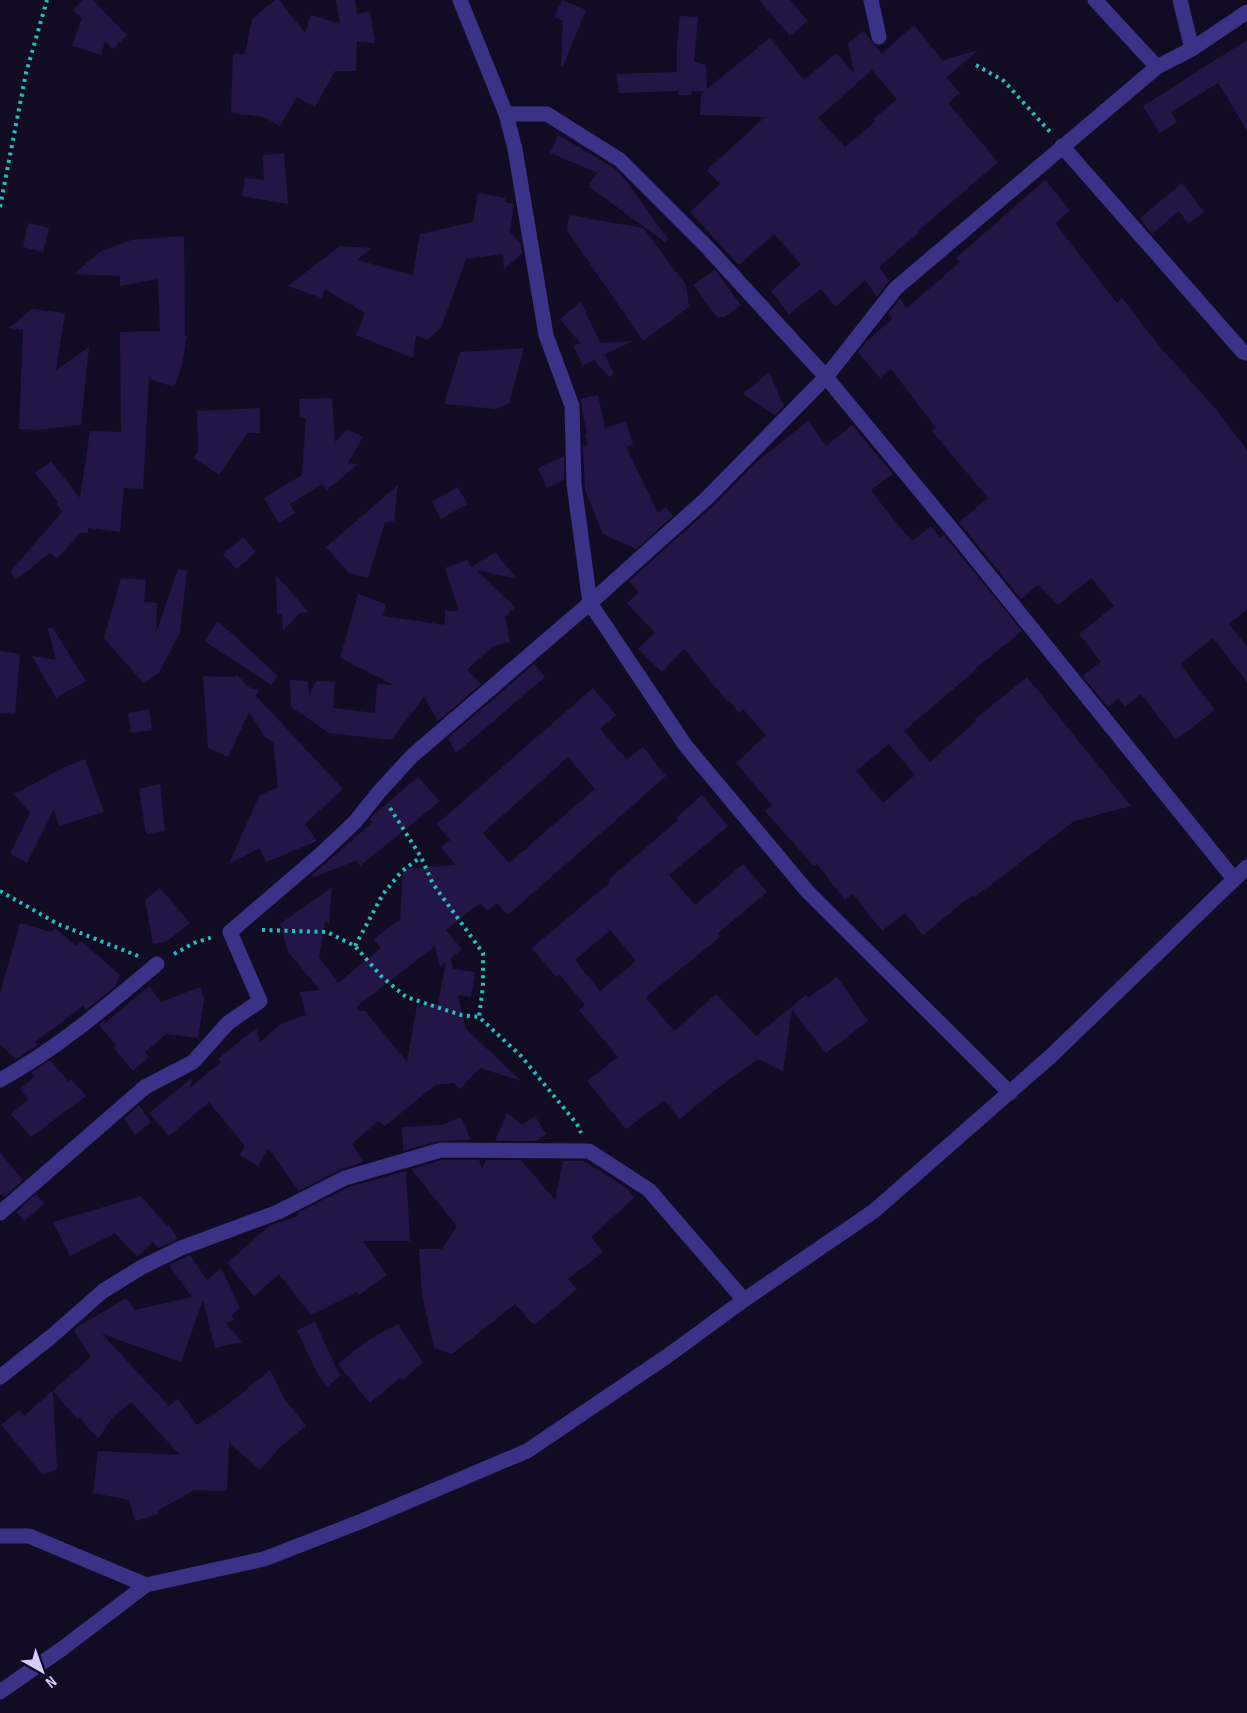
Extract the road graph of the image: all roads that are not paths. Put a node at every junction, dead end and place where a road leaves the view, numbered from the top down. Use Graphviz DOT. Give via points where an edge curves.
graph roads {
  1 [pos="460,0"];
  2 [pos="871,0"];
  3 [pos="1095,0"];
  4 [pos="1180,0"];
  5 [pos="1247,12"];
  6 [pos="879,37"];
  7 [pos="1192,49"];
  8 [pos="1157,67"];
  9 [pos="506,114"];
  10 [pos="1062,146"];
  11 [pos="1247,353"];
  12 [pos="826,377"];
  13 [pos="590,603"];
  14 [pos="1247,867"];
  15 [pos="1234,879"];
  16 [pos="158,964"];
  17 [pos="0,1080"];
  18 [pos="1010,1093"];
  19 [pos="0,1213"];
  20 [pos="744,1300"];
  21 [pos="0,1377"];
  22 [pos="0,1536"];
  23 [pos="146,1585"];
  24 [pos="0,1692"];
  1 -- 9 [label="street"];
  2 -- 6 [label="street"];
  3 -- 8 [label="street"];
  4 -- 7 [label="street"];
  5 -- 7 [label="street"];
  7 -- 8 [label="street"];
  8 -- 10 [label="street"];
  9 -- 12 [label="street" via="547,114 620,160 707,247"];
  9 -- 13 [label="street" via="546,335 572,406 574,484"];
  10 -- 11 [label="street"];
  10 -- 12 [label="street" via="896,288"];
  12 -- 13 [label="street" via="706,499"];
  12 -- 15 [label="street"];
  13 -- 18 [label="street" via="685,745 807,891"];
  13 -- 19 [label="street" via="412,756 355,822 230,932 260,1001 228,1023 193,1062 145,1087"];
  14 -- 15 [label="street"];
  15 -- 18 [label="street"];
  16 -- 17 [label="street" via="58,1044"];
  18 -- 20 [label="street" via="874,1211"];
  20 -- 21 [label="street" via="649,1190 589,1151 441,1150 345,1179 278,1212 142,1267 103,1291"];
  20 -- 23 [label="street" via="527,1451 264,1559"];
  22 -- 23 [label="street" via="28,1536"];
  23 -- 24 [label="street"];
}
